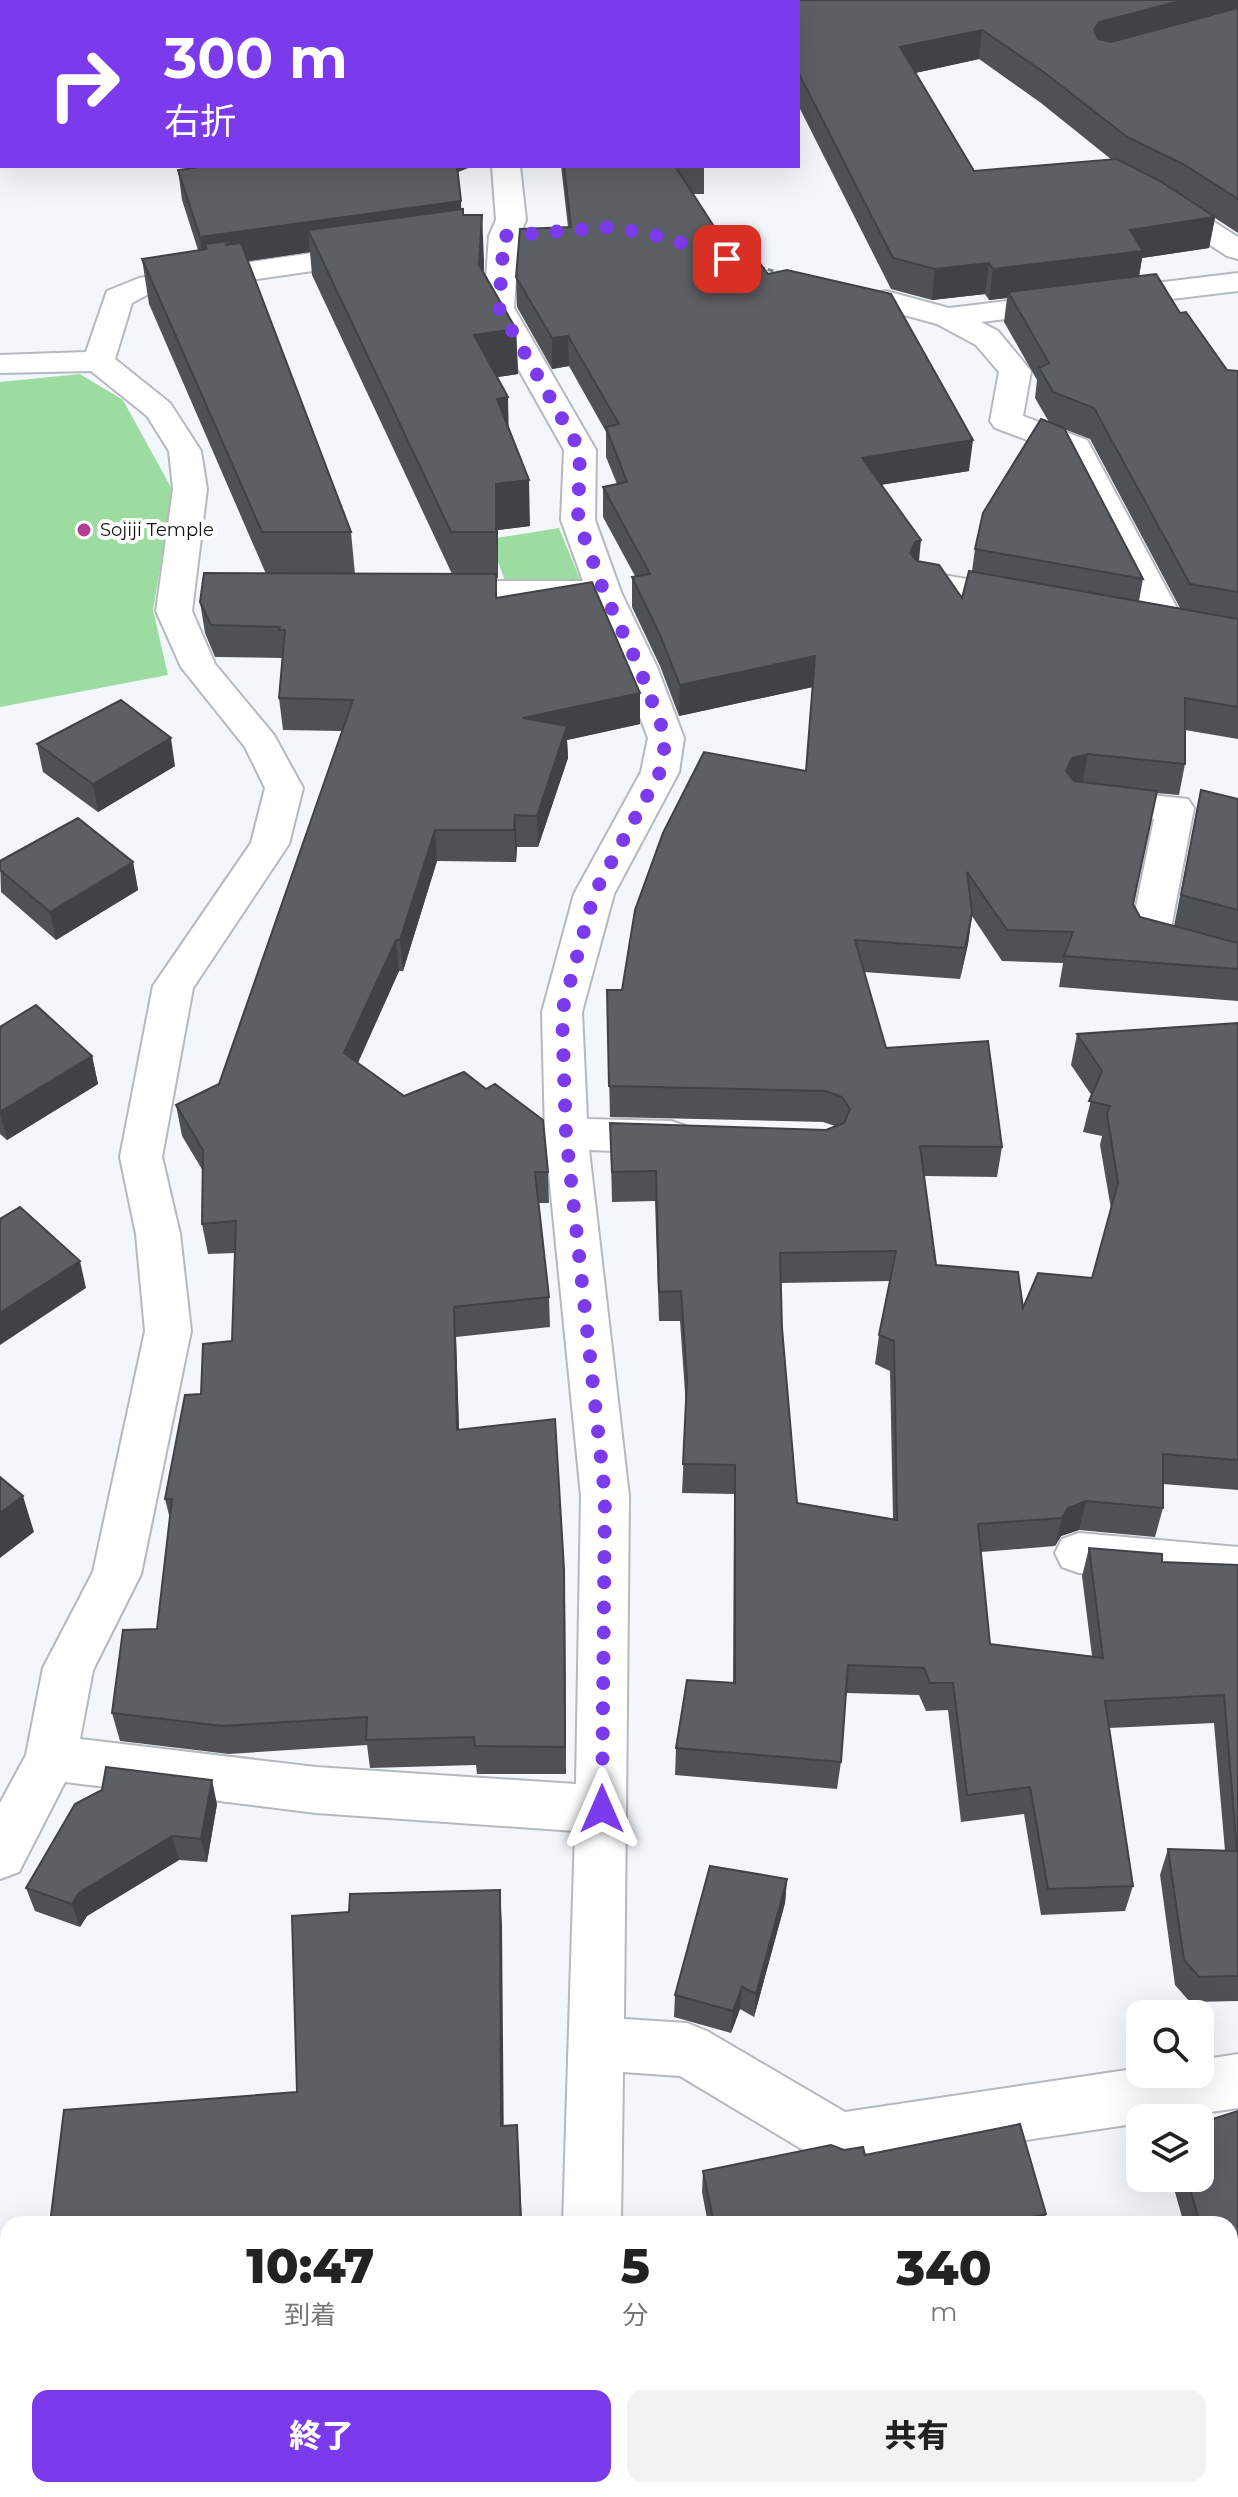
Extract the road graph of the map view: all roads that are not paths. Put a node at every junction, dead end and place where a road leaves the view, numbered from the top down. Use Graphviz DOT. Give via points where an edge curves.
graph roads {
  1 [pos="506,168"];
  2 [pos="1141,191"];
  3 [pos="391,250"];
  4 [pos="1238,250"];
  5 [pos="1238,282"];
  6 [pos="886,300"];
  7 [pos="948,317"];
  8 [pos="99,361"];
  9 [pos="0,364"];
  10 [pos="926,582"];
  11 [pos="414,592"];
  12 [pos="604,592"];
  13 [pos="1062,607"];
  14 [pos="1123,619"];
  15 [pos="1082,800"];
  16 [pos="1238,960"];
  17 [pos="566,1134"];
  18 [pos="702,1138"];
  19 [pos="1079,1553"];
  20 [pos="1238,1567"];
  21 [pos="51,1758"];
  22 [pos="602,1809"];
  23 [pos="0,1855"];
  24 [pos="594,2044"];
  25 [pos="1238,2081"];
  26 [pos="592,2216"];
  1 -- 12 [label="street" via="511,220 490,238 499,308 580,450 578,520"];
  2 -- 4 [label="street"];
  3 -- 8 [label="street" via="139,287 118,298"];
  5 -- 7 [label="street"];
  6 -- 7 [label="street"];
  7 -- 14 [label="street" via="987,338 1015,371 1006,421 1075,447 1182,629"];
  8 -- 9 [label="street"];
  8 -- 21 [label="street" via="159,410 185,451 192,591 174,611 199,667 261,743 284,788 270,844 173,986 141,1157 158,1234 168,1331 117,1574 68,1668"];
  10 -- 13 [label="street"];
  11 -- 12 [label="street"];
  12 -- 17 [label="street" via="666,738 660,772 594,894 562,1012"];
  15 -- 16 [label="street" via="1175,808 1150,936"];
  17 -- 18 [label="street"];
  17 -- 22 [label="street" via="605,1496"];
  19 -- 20 [label="street"];
  21 -- 22 [label="street" via="316,1790"];
  21 -- 23 [label="street"];
  22 -- 24 [label="street"];
  24 -- 25 [label="street" via="687,2050 840,2140"];
  24 -- 26 [label="street"];
}
